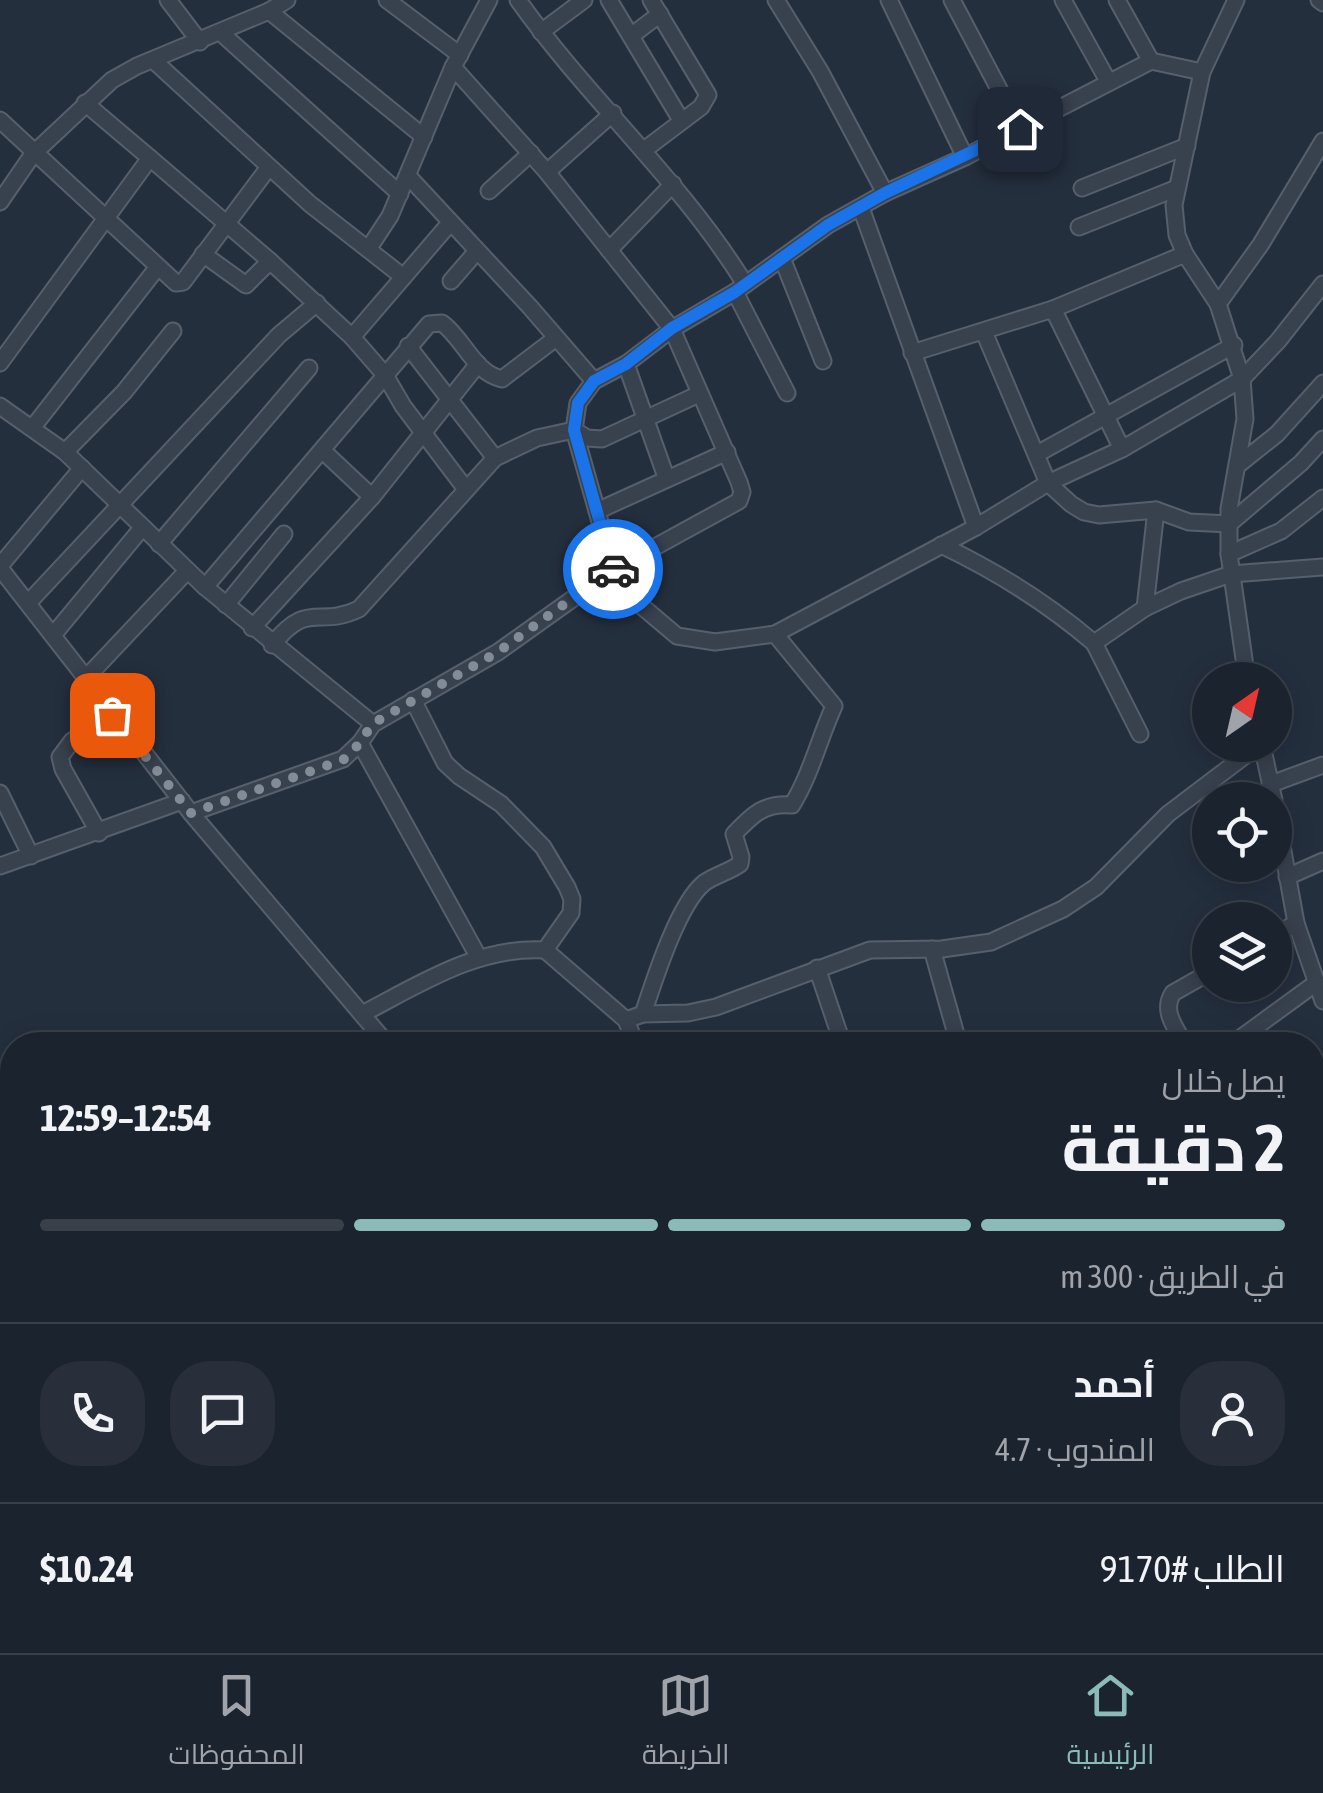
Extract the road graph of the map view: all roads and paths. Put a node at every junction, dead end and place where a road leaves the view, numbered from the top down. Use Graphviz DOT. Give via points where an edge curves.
graph roads {
  1 [pos="168,0"];
  2 [pos="288,0"];
  3 [pos="387,0"];
  4 [pos="489,0"];
  5 [pos="518,0"];
  6 [pos="584,0"];
  7 [pos="608,0"];
  8 [pos="776,0"];
  9 [pos="890,0"];
  10 [pos="952,0"];
  11 [pos="1063,0"];
  12 [pos="1118,0"];
  13 [pos="1236,0"];
  14 [pos="656,7"];
  15 [pos="270,11"];
  16 [pos="220,32"];
  17 [pos="541,32"];
  18 [pos="630,36"];
  19 [pos="200,42"];
  20 [pos="153,60"];
  21 [pos="457,61"];
  22 [pos="1151,62"];
  23 [pos="1202,72"];
  24 [pos="1108,81"];
  25 [pos="85,103"];
  26 [pos="613,113"];
  27 [pos="0,120"];
  28 [pos="681,120"];
  29 [pos="1020,129"];
  30 [pos="424,137"];
  31 [pos="1323,140"];
  32 [pos="1187,146"];
  33 [pos="644,150"];
  34 [pos="531,153"];
  35 [pos="34,154"];
  36 [pos="965,157"];
  37 [pos="150,158"];
  38 [pos="268,166"];
  39 [pos="547,172"];
  40 [pos="408,176"];
  41 [pos="672,184"];
  42 [pos="1082,188"];
  43 [pos="1177,188"];
  44 [pos="490,191"];
  45 [pos="885,193"];
  46 [pos="400,194"];
  47 [pos="0,202"];
  48 [pos="861,208"];
  49 [pos="106,218"];
  50 [pos="450,223"];
  51 [pos="226,225"];
  52 [pos="1079,227"];
  53 [pos="369,248"];
  54 [pos="609,250"];
  55 [pos="478,252"];
  56 [pos="204,254"];
  57 [pos="1185,254"];
  58 [pos="782,258"];
  59 [pos="270,260"];
  60 [pos="157,268"];
  61 [pos="402,276"];
  62 [pos="451,281"];
  63 [pos="1323,284"];
  64 [pos="740,288"];
  65 [pos="316,303"];
  66 [pos="1218,304"];
  67 [pos="1053,309"];
  68 [pos="672,328"];
  69 [pos="173,331"];
  70 [pos="984,332"];
  71 [pos="352,337"];
  72 [pos="556,338"];
  73 [pos="1234,345"];
  74 [pos="408,346"];
  75 [pos="912,353"];
  76 [pos="823,361"];
  77 [pos="0,363"];
  78 [pos="478,364"];
  79 [pos="626,364"];
  80 [pos="309,368"];
  81 [pos="386,375"];
  82 [pos="1242,379"];
  83 [pos="594,381"];
  84 [pos="1323,383"];
  85 [pos="788,393"];
  86 [pos="699,394"];
  87 [pos="448,399"];
  88 [pos="0,406"];
  89 [pos="1107,416"];
  90 [pos="646,421"];
  91 [pos="34,427"];
  92 [pos="574,430"];
  93 [pos="422,431"];
  94 [pos="1323,439"];
  95 [pos="1122,449"];
  96 [pos="323,451"];
  97 [pos="64,452"];
  98 [pos="728,452"];
  99 [pos="1036,454"];
  100 [pos="495,458"];
  101 [pos="1238,465"];
  102 [pos="82,468"];
  103 [pos="666,477"];
  104 [pos="1048,483"];
  105 [pos="465,488"];
  106 [pos="372,497"];
  107 [pos="1323,498"];
  108 [pos="118,504"];
  109 [pos="1156,510"];
  110 [pos="596,511"];
  111 [pos="1228,524"];
  112 [pos="976,527"];
  113 [pos="142,528"];
  114 [pos="284,534"];
  115 [pos="159,544"];
  116 [pos="942,545"];
  117 [pos="1228,554"];
  118 [pos="0,567"];
  119 [pos="1323,568"];
  120 [pos="613,570"];
  121 [pos="187,571"];
  122 [pos="1231,574"];
  123 [pos="205,588"];
  124 [pos="29,602"];
  125 [pos="226,605"];
  126 [pos="1145,608"];
  127 [pos="252,628"];
  128 [pos="54,634"];
  129 [pos="775,634"];
  130 [pos="1094,643"];
  131 [pos="272,645"];
  132 [pos="1244,662"];
  133 [pos="86,678"];
  134 [pos="413,700"];
  135 [pos="112,715"];
  136 [pos="372,724"];
  137 [pos="1140,734"];
  138 [pos="360,743"];
  139 [pos="1237,762"];
  140 [pos="1323,765"];
  141 [pos="1292,785"];
  142 [pos="0,793"];
  143 [pos="186,807"];
  144 [pos="99,833"];
  145 [pos="31,856"];
  146 [pos="1323,861"];
  147 [pos="0,866"];
  148 [pos="1292,875"];
  149 [pos="1288,882"];
  150 [pos="1296,923"];
  151 [pos="1292,925"];
  152 [pos="932,949"];
  153 [pos="546,950"];
  154 [pos="479,958"];
  155 [pos="1316,960"];
  156 [pos="817,968"];
  157 [pos="1192,982"];
  158 [pos="1316,983"];
  159 [pos="1323,1001"];
  160 [pos="362,1014"];
  161 [pos="643,1014"];
  162 [pos="626,1020"];
  163 [pos="377,1032"];
  164 [pos="631,1032"];
  165 [pos="839,1032"];
  166 [pos="955,1032"];
  167 [pos="1178,1032"];
  168 [pos="1249,1032"];
  1 -- 19 [label="street"];
  2 -- 15 [label="street"];
  3 -- 21 [label="street"];
  4 -- 21 [label="street"];
  5 -- 17 [label="street"];
  6 -- 17 [label="street"];
  7 -- 18 [label="street"];
  8 -- 45 [label="street"];
  9 -- 36 [label="street"];
  10 -- 29 [label="street"];
  11 -- 24 [label="street"];
  12 -- 22 [label="street"];
  13 -- 23 [label="street"];
  14 -- 18 [label="street"];
  14 -- 28 [label="street" via="708,95"];
  15 -- 16 [label="street"];
  15 -- 30 [label="street"];
  16 -- 19 [label="street"];
  16 -- 46 [label="street"];
  17 -- 26 [label="street"];
  18 -- 28 [label="street"];
  19 -- 20 [label="street"];
  20 -- 25 [label="street" via="112,80"];
  20 -- 38 [label="street"];
  21 -- 30 [label="street"];
  21 -- 34 [label="street"];
  22 -- 23 [label="street"];
  22 -- 24 [label="street"];
  23 -- 32 [label="street"];
  24 -- 29 [label="street"];
  25 -- 35 [label="street"];
  25 -- 37 [label="street"];
  26 -- 33 [label="street"];
  26 -- 39 [label="street"];
  27 -- 35 [label="street"];
  28 -- 33 [label="street"];
  29 -- 36 [label="street"];
  30 -- 40 [label="street"];
  31 -- 66 [label="street"];
  32 -- 42 [label="street"];
  32 -- 43 [label="street"];
  33 -- 41 [label="street"];
  34 -- 39 [label="street"];
  34 -- 44 [label="street"];
  35 -- 47 [label="street"];
  35 -- 49 [label="street"];
  36 -- 45 [label="street"];
  37 -- 49 [label="street"];
  37 -- 51 [label="street"];
  38 -- 51 [label="street"];
  38 -- 53 [label="street"];
  39 -- 54 [label="street"];
  40 -- 46 [label="street"];
  40 -- 50 [label="street"];
  41 -- 54 [label="street"];
  41 -- 64 [label="street" via="716,240"];
  43 -- 52 [label="street"];
  43 -- 57 [label="street" via="1174,206"];
  45 -- 48 [label="street"];
  46 -- 53 [label="street"];
  48 -- 58 [label="street"];
  48 -- 75 [label="street"];
  49 -- 60 [label="street"];
  49 -- 77 [label="street"];
  50 -- 55 [label="street"];
  50 -- 61 [label="street"];
  51 -- 56 [label="street"];
  51 -- 59 [label="street"];
  53 -- 61 [label="street"];
  54 -- 68 [label="street"];
  55 -- 62 [label="street"];
  55 -- 72 [label="street"];
  56 -- 59 [label="street" via="246,286"];
  56 -- 60 [label="street" via="183,282"];
  57 -- 66 [label="street"];
  57 -- 67 [label="street"];
  58 -- 64 [label="street"];
  58 -- 76 [label="street"];
  59 -- 65 [label="street"];
  60 -- 91 [label="street"];
  61 -- 71 [label="street"];
  63 -- 82 [label="street"];
  64 -- 68 [label="street"];
  64 -- 85 [label="street"];
  65 -- 71 [label="street"];
  65 -- 108 [label="street"];
  66 -- 73 [label="street"];
  67 -- 70 [label="street"];
  67 -- 89 [label="street"];
  68 -- 79 [label="street"];
  68 -- 86 [label="street"];
  69 -- 97 [label="street"];
  70 -- 75 [label="street"];
  70 -- 99 [label="street"];
  71 -- 81 [label="street"];
  72 -- 78 [label="street" via="502,379"];
  72 -- 83 [label="street"];
  73 -- 82 [label="street"];
  73 -- 89 [label="street"];
  74 -- 78 [label="street" via="429,324 442,322"];
  74 -- 81 [label="street"];
  74 -- 87 [label="street"];
  75 -- 112 [label="street"];
  78 -- 87 [label="street"];
  79 -- 83 [label="street"];
  79 -- 90 [label="street"];
  80 -- 115 [label="street"];
  81 -- 93 [label="street"];
  81 -- 96 [label="street"];
  82 -- 95 [label="street"];
  82 -- 101 [label="street"];
  83 -- 92 [label="street" via="578,403"];
  84 -- 101 [label="street"];
  86 -- 90 [label="street"];
  86 -- 98 [label="street"];
  87 -- 93 [label="street"];
  87 -- 100 [label="street"];
  88 -- 91 [label="street"];
  89 -- 95 [label="street"];
  89 -- 99 [label="street"];
  90 -- 92 [label="street" via="602,439"];
  90 -- 103 [label="street"];
  91 -- 97 [label="street"];
  92 -- 100 [label="street"];
  92 -- 110 [label="street"];
  93 -- 105 [label="street"];
  93 -- 106 [label="street"];
  94 -- 111 [label="street"];
  95 -- 104 [label="street"];
  96 -- 106 [label="street"];
  96 -- 123 [label="street"];
  97 -- 102 [label="street"];
  98 -- 103 [label="street"];
  98 -- 120 [label="street" via="739,501"];
  99 -- 104 [label="street"];
  100 -- 105 [label="street"];
  101 -- 111 [label="street"];
  102 -- 108 [label="street"];
  102 -- 118 [label="street"];
  103 -- 110 [label="street"];
  104 -- 109 [label="street" via="1084,512"];
  104 -- 112 [label="street"];
  105 -- 131 [label="street" via="359,609 302,618"];
  106 -- 127 [label="street"];
  107 -- 117 [label="street" via="1281,531"];
  108 -- 113 [label="street"];
  108 -- 124 [label="street"];
  109 -- 111 [label="street" via="1189,522"];
  109 -- 126 [label="street"];
  110 -- 120 [label="street"];
  111 -- 117 [label="street"];
  112 -- 116 [label="street"];
  113 -- 115 [label="street"];
  113 -- 128 [label="street"];
  114 -- 125 [label="street"];
  115 -- 121 [label="street"];
  116 -- 129 [label="street"];
  116 -- 130 [label="street" via="1026,590"];
  117 -- 122 [label="street"];
  118 -- 124 [label="street"];
  119 -- 122 [label="street"];
  120 -- 129 [label="street" via="676,636 716,642"];
  120 -- 134 [label="street" via="498,652"];
  121 -- 123 [label="street"];
  121 -- 133 [label="street"];
  122 -- 126 [label="street"];
  122 -- 132 [label="street"];
  123 -- 125 [label="street"];
  124 -- 128 [label="street"];
  125 -- 127 [label="street"];
  126 -- 130 [label="street"];
  127 -- 131 [label="street"];
  128 -- 133 [label="street"];
  129 -- 161 [label="street" via="834,706 792,805 772,803 754,813 734,834 740,864 693,897"];
  130 -- 137 [label="street"];
  131 -- 136 [label="street"];
  133 -- 135 [label="street"];
  134 -- 136 [label="street"];
  134 -- 153 [label="street" via="446,762 501,804 542,847 567,887 570,913"];
  135 -- 143 [label="street"];
  135 -- 144 [label="street" via="60,757"];
  136 -- 138 [label="street"];
  138 -- 143 [label="street" via="343,760"];
  138 -- 154 [label="street"];
  139 -- 152 [label="street" via="1063,909 991,942"];
  140 -- 141 [label="street"];
  142 -- 145 [label="street"];
  143 -- 144 [label="street"];
  143 -- 160 [label="street"];
  144 -- 145 [label="street"];
  145 -- 147 [label="street"];
  146 -- 148 [label="street"];
  149 -- 150 [label="street"];
  150 -- 151 [label="street"];
  150 -- 155 [label="street"];
  152 -- 156 [label="street" via="870,950"];
  152 -- 166 [label="street"];
  153 -- 154 [label="street"];
  153 -- 162 [label="street"];
  154 -- 160 [label="street"];
  155 -- 158 [label="street"];
  156 -- 161 [label="street" via="716,1007"];
  156 -- 165 [label="street"];
  157 -- 167 [label="street" via="1169,999"];
  158 -- 159 [label="street"];
  158 -- 168 [label="street"];
  160 -- 163 [label="street"];
  161 -- 162 [label="street"];
  162 -- 164 [label="street"];
}
